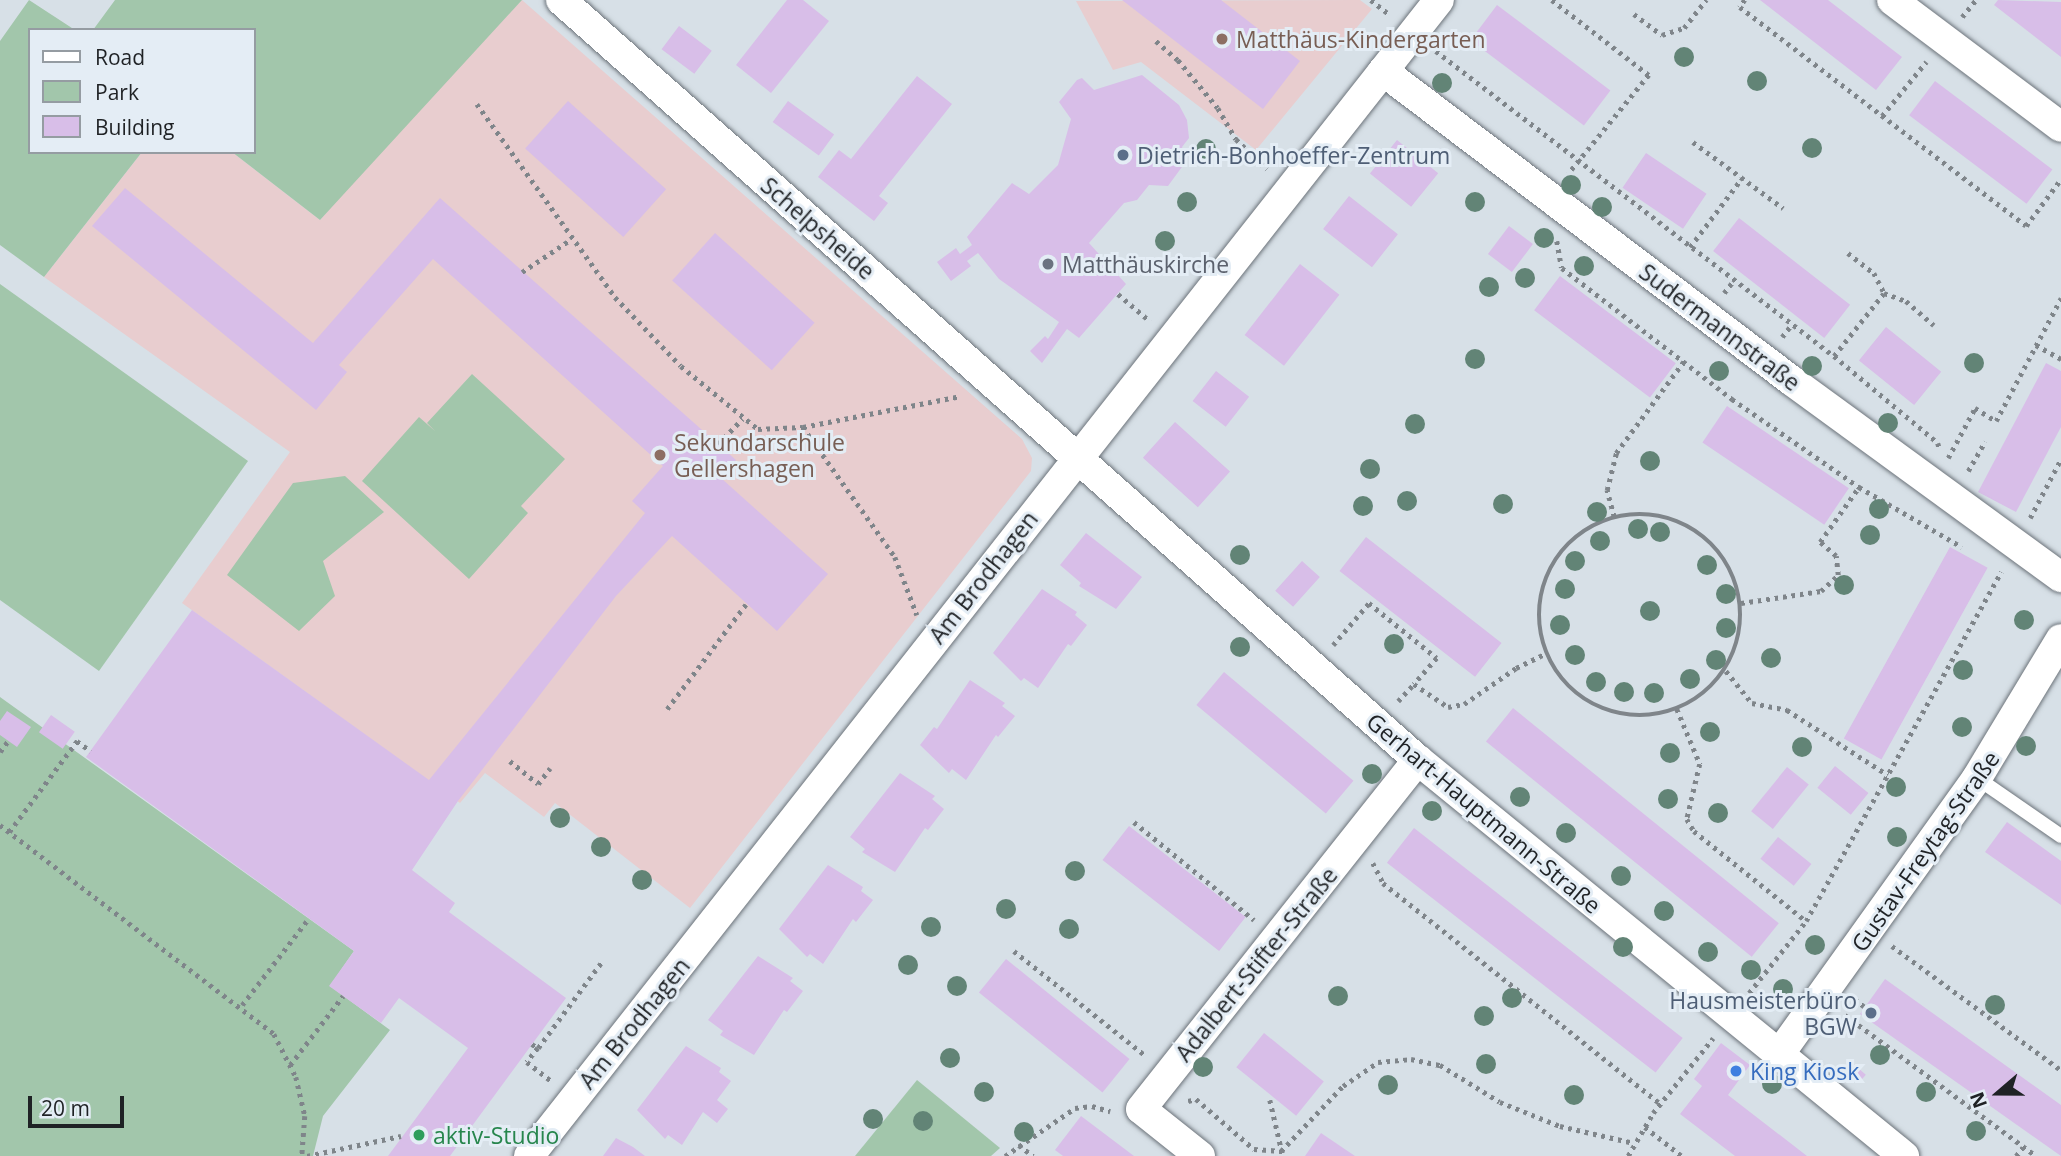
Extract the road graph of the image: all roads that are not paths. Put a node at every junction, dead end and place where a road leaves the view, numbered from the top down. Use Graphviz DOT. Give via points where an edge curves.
graph roads {
  1 [pos="561,0"];
  2 [pos="1439,0"];
  3 [pos="1892,0"];
  4 [pos="1383,71"];
  5 [pos="2061,127"];
  6 [pos="1077,456"];
  7 [pos="2061,577"];
  8 [pos="2060,644"];
  9 [pos="1418,760"];
  10 [pos="1978,778"];
  11 [pos="2061,836"];
  12 [pos="1778,1056"];
  13 [pos="529,1156"];
  14 [pos="1200,1156"];
  15 [pos="1904,1156"];
  1 -- 6 [label="street, Schelpsheide"];
  2 -- 4 [label="street, Am Brodhagen"];
  3 -- 5 [label="street"];
  4 -- 6 [label="street, Am Brodhagen"];
  4 -- 7 [label="street, Sudermannstraße" via="2009,557"];
  6 -- 9 [label="street, Gerhart-Hauptmann-Straße"];
  6 -- 13 [label="street, Am Brodhagen"];
  8 -- 10 [label="street, Gustav-Freytag-Straße"];
  9 -- 12 [label="street, Gerhart-Hauptmann-Straße"];
  9 -- 14 [label="street, Adalbert-Stifter-Straße" via="1141,1109"];
  10 -- 11 [label="lane"];
  10 -- 12 [label="street, Gustav-Freytag-Straße"];
  12 -- 15 [label="street, Gerhart-Hauptmann-Straße"];
}
